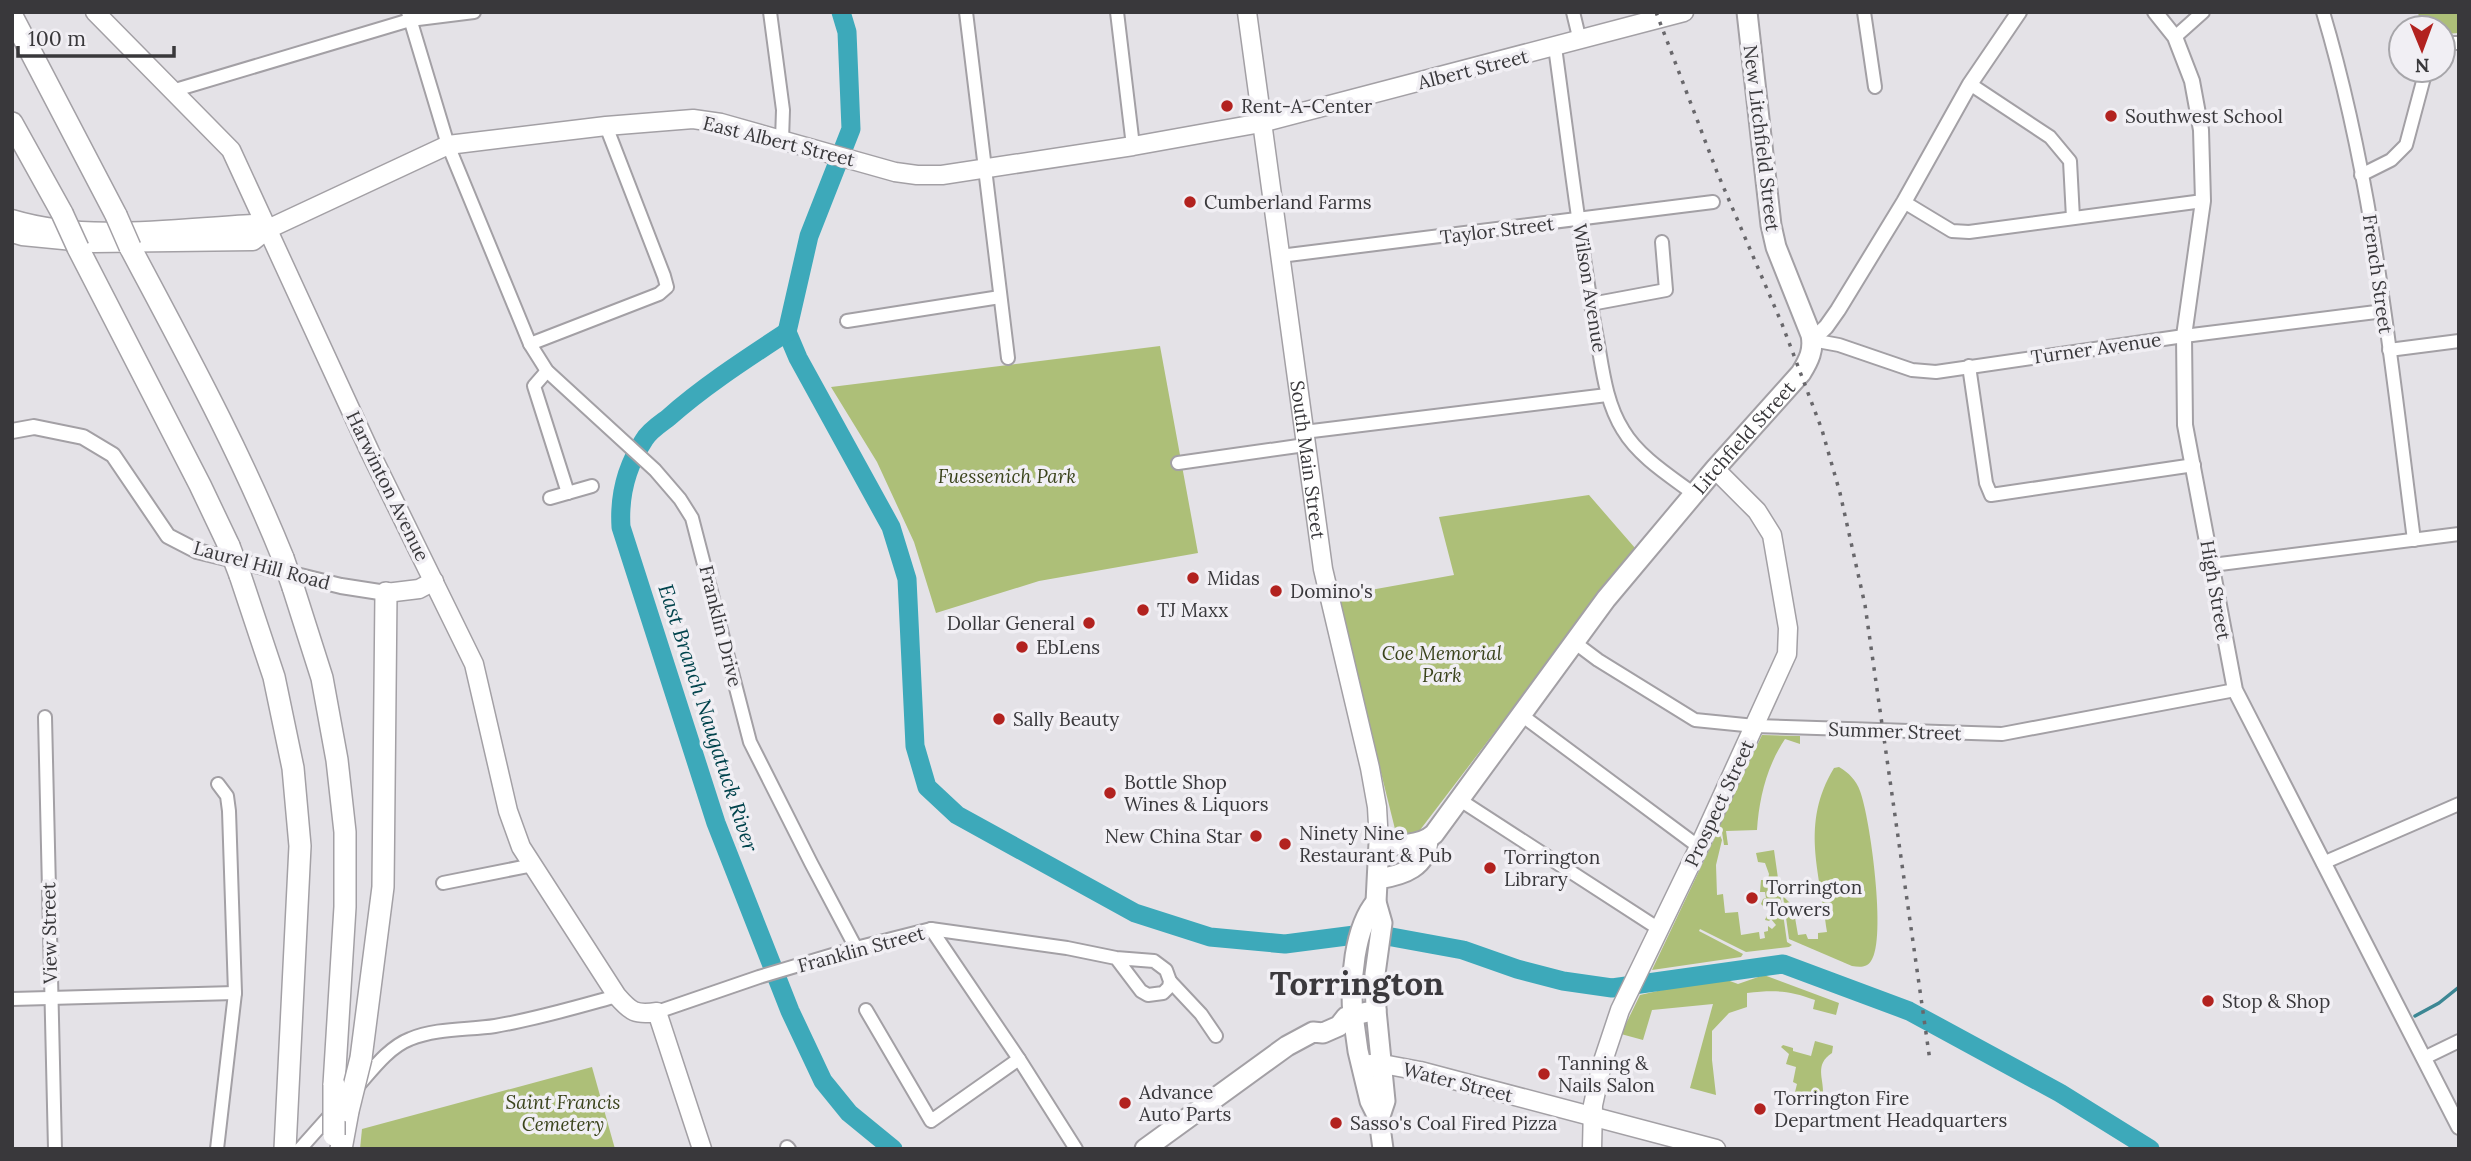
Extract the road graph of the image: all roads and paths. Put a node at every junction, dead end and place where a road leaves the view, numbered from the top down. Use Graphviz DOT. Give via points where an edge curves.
graph roads {
  1 [pos="96,12"];
  2 [pos="474,12"];
  3 [pos="770,12"];
  4 [pos="966,12"];
  5 [pos="1117,12"];
  6 [pos="1247,12"];
  7 [pos="1573,12"];
  8 [pos="1684,12"];
  9 [pos="1746,12"];
  10 [pos="1864,12"];
  11 [pos="2019,12"];
  12 [pos="2155,12"];
  13 [pos="2203,12"];
  14 [pos="2323,12"];
  15 [pos="12,16"];
  16 [pos="409,16"];
  17 [pos="2175,37"];
  18 [pos="1580,41"];
  19 [pos="1555,47"];
  20 [pos="1970,83"];
  21 [pos="2422,84"];
  22 [pos="1875,87"];
  23 [pos="172,91"];
  24 [pos="12,123"];
  25 [pos="1261,123"];
  26 [pos="606,126"];
  27 [pos="12,130"];
  28 [pos="782,140"];
  29 [pos="448,145"];
  30 [pos="1133,146"];
  31 [pos="25,149"];
  32 [pos="985,169"];
  33 [pos="2361,175"];
  34 [pos="2203,201"];
  35 [pos="1713,202"];
  36 [pos="1904,202"];
  37 [pos="2073,218"];
  38 [pos="12,219"];
  39 [pos="1579,220"];
  40 [pos="268,229"];
  41 [pos="12,233"];
  42 [pos="1661,242"];
  43 [pos="1280,256"];
  44 [pos="1000,297"];
  45 [pos="1591,304"];
  46 [pos="2384,311"];
  47 [pos="846,321"];
  48 [pos="2184,336"];
  49 [pos="1812,340"];
  50 [pos="2459,341"];
  51 [pos="530,344"];
  52 [pos="2389,350"];
  53 [pos="1008,358"];
  54 [pos="1969,366"];
  55 [pos="547,371"];
  56 [pos="1607,395"];
  57 [pos="12,431"];
  58 [pos="1305,439"];
  59 [pos="1178,463"];
  60 [pos="2194,465"];
  61 [pos="1715,469"];
  62 [pos="592,486"];
  63 [pos="568,493"];
  64 [pos="1694,494"];
  65 [pos="550,498"];
  66 [pos="2459,534"];
  67 [pos="2414,540"];
  68 [pos="2212,565"];
  69 [pos="435,581"];
  70 [pos="386,593"];
  71 [pos="1574,642"];
  72 [pos="2235,690"];
  73 [pos="1520,714"];
  74 [pos="45,717"];
  75 [pos="1755,726"];
  76 [pos="218,784"];
  77 [pos="1460,800"];
  78 [pos="2459,804"];
  79 [pos="1429,839"];
  80 [pos="1379,843"];
  81 [pos="1699,847"];
  82 [pos="2322,863"];
  83 [pos="533,865"];
  84 [pos="1378,879"];
  85 [pos="443,883"];
  86 [pos="1372,925"];
  87 [pos="931,929"];
  88 [pos="1659,929"];
  89 [pos="856,948"];
  90 [pos="1116,958"];
  91 [pos="1170,981"];
  92 [pos="235,993"];
  93 [pos="617,996"];
  94 [pos="12,999"];
  95 [pos="50,999"];
  96 [pos="866,1010"];
  97 [pos="1376,1010"];
  98 [pos="657,1012"];
  99 [pos="1350,1012"];
  100 [pos="1216,1036"];
  101 [pos="2459,1041"];
  102 [pos="2424,1058"];
  103 [pos="1019,1059"];
  104 [pos="1382,1064"];
  105 [pos="1362,1065"];
  106 [pos="1593,1117"];
  107 [pos="1379,1119"];
  108 [pos="2459,1127"];
  109 [pos="336,1144"];
  110 [pos="290,1145"];
  111 [pos="55,1149"];
  112 [pos="217,1149"];
  113 [pos="702,1149"];
  114 [pos="1076,1149"];
  115 [pos="1145,1149"];
  116 [pos="1383,1149"];
  117 [pos="1592,1149"];
  118 [pos="1716,1149"];
  1 -- 23 [label="main road, Harwinton Avenue"];
  2 -- 16 [label="street"];
  3 -- 28 [label="street" via="783,110"];
  4 -- 32 [label="street"];
  5 -- 30 [label="street"];
  6 -- 25 [label="main road, South Main Street"];
  7 -- 18 [label="street"];
  8 -- 18 [label="main road, Albert Street"];
  9 -- 49 [label="main road, New Litchfield Street" via="1771,225"];
  10 -- 22 [label="street"];
  11 -- 20 [label="street, Litchfield Street"];
  12 -- 17 [label="street, High Street"];
  13 -- 17 [label="street"];
  14 -- 33 [label="street, French Street" via="2340,67"];
  15 -- 109 [label="highway, bridge" via="262,505 322,678 345,832 334,1085"];
  16 -- 23 [label="street"];
  16 -- 29 [label="street, Franklin Drive"];
  17 -- 34 [label="street, High Street" via="2192,81 2199,118"];
  18 -- 19 [label="main road, Albert Street"];
  19 -- 25 [label="main road, Albert Street"];
  19 -- 39 [label="street, Wilson Avenue"];
  20 -- 36 [label="street, Litchfield Street"];
  20 -- 37 [label="street" via="2050,137 2070,161"];
  21 -- 33 [label="street" via="2406,145 2391,160"];
  23 -- 40 [label="main road, Harwinton Avenue" via="231,150"];
  24 -- 31 [label="highway"];
  25 -- 30 [label="main road, East Albert Street"];
  25 -- 43 [label="main road, South Main Street"];
  26 -- 28 [label="main road, East Albert Street" via="693,119"];
  26 -- 29 [label="main road, East Albert Street"];
  26 -- 51 [label="street" via="667,287"];
  27 -- 31 [label="highway"];
  28 -- 32 [label="main road, East Albert Street" via="895,172 925,176"];
  29 -- 40 [label="main road, East Albert Street"];
  29 -- 51 [label="street, Franklin Drive"];
  30 -- 32 [label="main road, East Albert Street"];
  31 -- 110 [label="highway, bridge" via="62,213 229,546 274,677 293,768 300,846"];
  32 -- 44 [label="street"];
  33 -- 46 [label="street, French Street"];
  34 -- 37 [label="street"];
  34 -- 48 [label="street, High Street"];
  35 -- 39 [label="street, Taylor Street"];
  36 -- 37 [label="street" via="1952,231 1969,233"];
  36 -- 49 [label="street, Litchfield Street" via="1833,318"];
  38 -- 40 [label="main road" via="35,226 107,231 253,224"];
  39 -- 43 [label="street, Taylor Street"];
  39 -- 45 [label="street, Wilson Avenue"];
  40 -- 41 [label="main road, East Albert Street" via="253,241 94,243"];
  40 -- 69 [label="main road, Harwinton Avenue"];
  42 -- 45 [label="street" via="1667,290"];
  43 -- 58 [label="main road, South Main Street"];
  44 -- 47 [label="street"];
  44 -- 53 [label="street"];
  45 -- 56 [label="street, Wilson Avenue"];
  46 -- 48 [label="street, Turner Avenue"];
  46 -- 52 [label="street, French Street"];
  48 -- 54 [label="street, Turner Avenue"];
  48 -- 60 [label="street, High Street" via="2185,425"];
  49 -- 54 [label="street, Turner Avenue" via="1912,370 1936,372"];
  49 -- 61 [label="main road, Litchfield Street" via="1801,373"];
  50 -- 52 [label="street"];
  51 -- 55 [label="street, Franklin Drive"];
  52 -- 67 [label="street, French Street"];
  54 -- 60 [label="street" via="1986,483 1992,495"];
  55 -- 63 [label="street" via="534,386"];
  55 -- 89 [label="street, Franklin Drive" via="655,470 692,518 750,742"];
  56 -- 58 [label="street"];
  56 -- 64 [label="street, Wilson Avenue" via="1624,433"];
  57 -- 70 [label="street, Laurel Hill Road" via="34,427 83,438 113,455 168,536 197,551"];
  58 -- 59 [label="street"];
  58 -- 80 [label="main road, South Main Street" via="1323,569 1370,768"];
  60 -- 68 [label="street, High Street"];
  61 -- 64 [label="main road, Litchfield Street"];
  61 -- 75 [label="main road, Prospect Street" via="1757,511 1772,535 1788,628 1787,654"];
  62 -- 63 [label="street"];
  63 -- 65 [label="street"];
  64 -- 71 [label="main road, Litchfield Street"];
  66 -- 67 [label="street"];
  67 -- 68 [label="street"];
  68 -- 72 [label="street, High Street"];
  69 -- 70 [label="main road, Laurel Hill Road" via="419,589"];
  69 -- 83 [label="main road, Harwinton Avenue" via="474,664 508,811 521,848"];
  70 -- 109 [label="highway, bridge" via="383,887 361,1058"];
  71 -- 73 [label="main road, Litchfield Street"];
  71 -- 75 [label="street, Summer Street" via="1695,720"];
  72 -- 75 [label="street, Summer Street" via="2002,734"];
  72 -- 82 [label="street, High Street"];
  73 -- 77 [label="main road, Litchfield Street"];
  73 -- 81 [label="street"];
  74 -- 95 [label="street, View Street"];
  75 -- 81 [label="main road, Prospect Street"];
  76 -- 92 [label="street" via="227,796 229,811"];
  77 -- 79 [label="main road, Litchfield Street"];
  77 -- 88 [label="street"];
  78 -- 82 [label="street"];
  79 -- 80 [label="main road" via="1402,845"];
  79 -- 84 [label="main road, Litchfield Street" via="1426,855 1418,864"];
  80 -- 84 [label="main road, South Main Street"];
  81 -- 88 [label="main road, Prospect Street"];
  82 -- 102 [label="street, High Street"];
  83 -- 85 [label="street"];
  83 -- 93 [label="main road, Harwinton Avenue"];
  84 -- 86 [label="main road, South Main Street"];
  86 -- 97 [label="main road, South Main Street" via="1379,946 1374,977"];
  86 -- 99 [label="main road, South Main Street" via="1358,949"];
  87 -- 89 [label="street, Franklin Street"];
  87 -- 90 [label="street, Franklin Street"];
  87 -- 103 [label="street"];
  88 -- 106 [label="main road, Prospect Street" via="1620,1010 1602,1064"];
  89 -- 98 [label="street, Franklin Street"];
  90 -- 91 [label="street, Franklin Street" via="1154,961 1167,970"];
  90 -- 91 [label="street" via="1148,995 1163,993"];
  91 -- 100 [label="street, Franklin Street"];
  92 -- 95 [label="street"];
  92 -- 112 [label="street"];
  93 -- 98 [label="main road" via="630,1010"];
  93 -- 110 [label="street" via="507,1023 408,1040"];
  94 -- 95 [label="street"];
  95 -- 111 [label="street, View Street"];
  96 -- 103 [label="street" via="931,1121"];
  97 -- 99 [label="main road"];
  97 -- 104 [label="main road, South Main Street"];
  98 -- 113 [label="main road"];
  99 -- 105 [label="main road, South Main Street"];
  99 -- 115 [label="main road" via="1316,1025 1313,1032 1270,1057"];
  101 -- 102 [label="street"];
  102 -- 108 [label="street, High Street"];
  103 -- 114 [label="street"];
  104 -- 105 [label="main road, Water Street"];
  104 -- 106 [label="main road, Water Street"];
  104 -- 107 [label="main road, South Main Street" via="1385,1101"];
  105 -- 107 [label="main road, South Main Street"];
  106 -- 117 [label="main road, Prospect Street"];
  106 -- 118 [label="main road, Water Street"];
  107 -- 116 [label="main road"];
}
